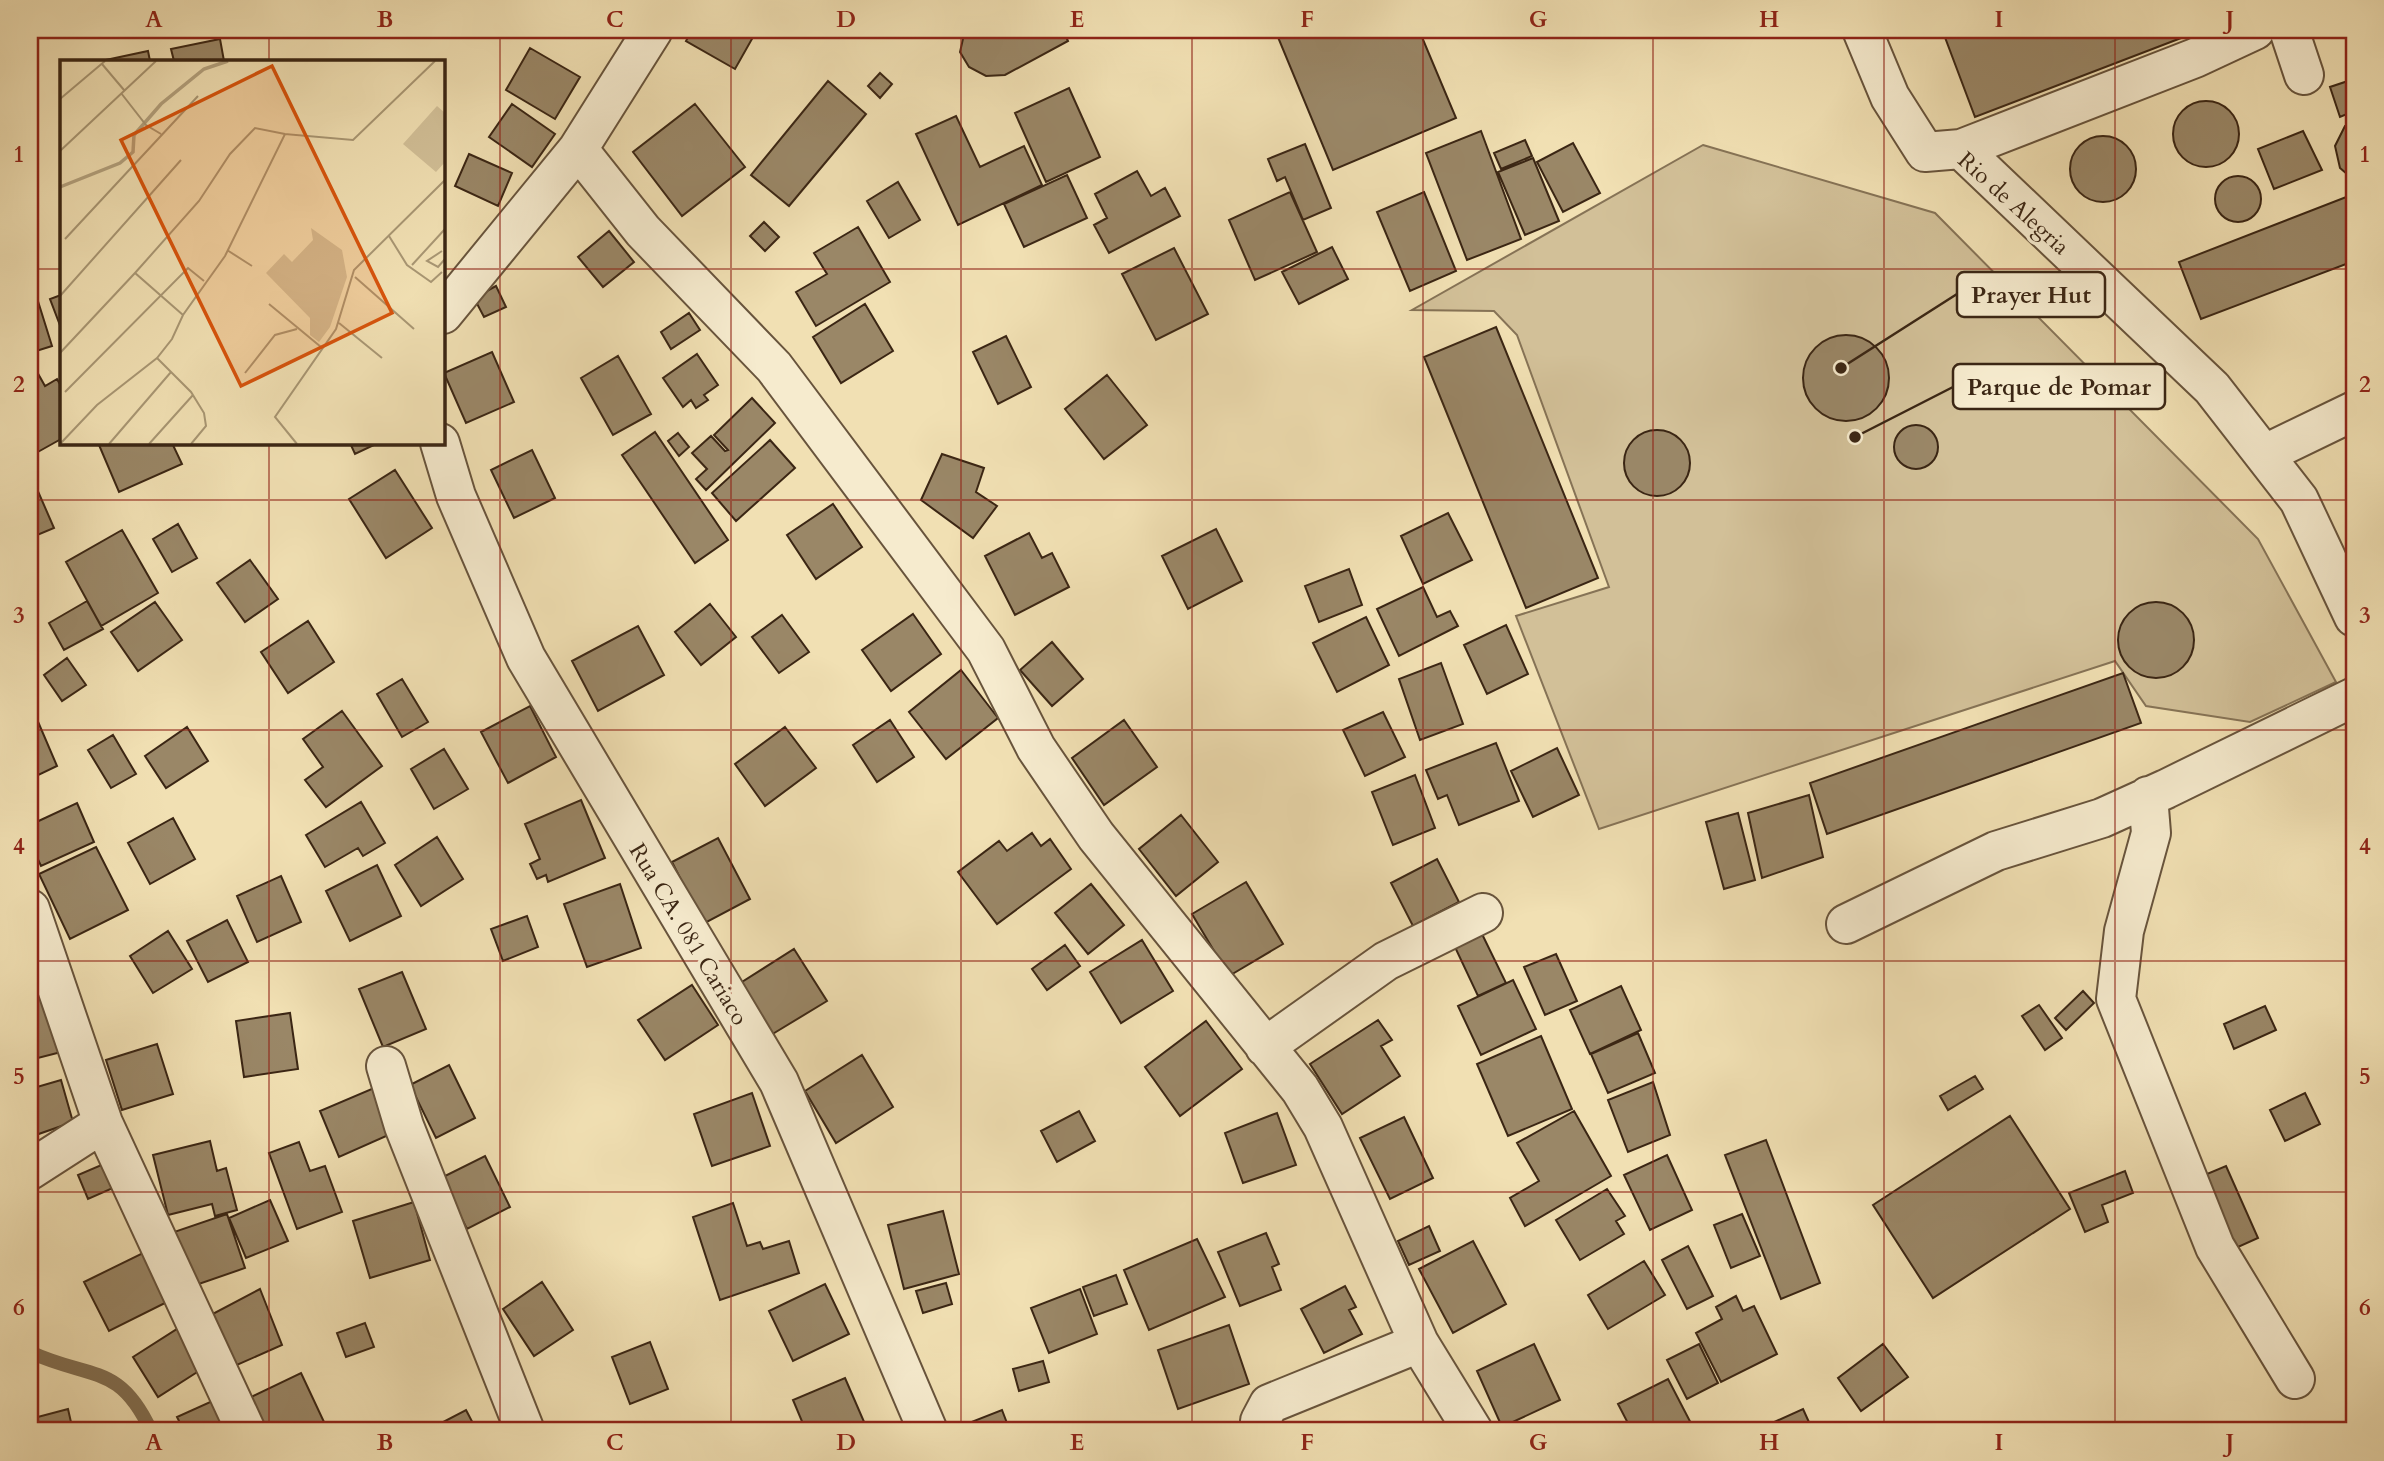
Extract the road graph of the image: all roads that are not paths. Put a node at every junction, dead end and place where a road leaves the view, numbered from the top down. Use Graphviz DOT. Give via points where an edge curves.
graph roads {
  1 [pos="653,30"];
  2 [pos="1862,30"];
  3 [pos="2255,30"];
  4 [pos="2289,30"];
  5 [pos="2304,75"];
  6 [pos="578,149"];
  7 [pos="1961,149"];
  8 [pos="444,313"];
  9 [pos="2354,411"];
  10 [pos="440,444"];
  11 [pos="2265,454"];
  12 [pos="2354,617"];
  13 [pos="2354,697"];
  14 [pos="2148,796"];
  15 [pos="30,909"];
  16 [pos="1483,912"];
  17 [pos="1846,924"];
  18 [pos="1265,1047"];
  19 [pos="386,1066"];
  20 [pos="103,1123"];
  21 [pos="30,1170"];
  22 [pos="1419,1343"];
  23 [pos="2295,1379"];
  24 [pos="246,1431"];
  25 [pos="525,1431"];
  26 [pos="928,1431"];
  27 [pos="1263,1431"];
  28 [pos="1473,1431"];
  1 -- 6 [label="street"];
  2 -- 7 [label="street, Rio de Alegria" via="1890,97 1925,152"];
  3 -- 7 [label="street"];
  4 -- 5 [label="street"];
  6 -- 8 [label="street"];
  6 -- 18 [label="street" via="643,231 774,367 986,650 1036,748 1096,836"];
  7 -- 11 [label="street, Rio de Alegria" via="2212,388"];
  9 -- 11 [label="street"];
  10 -- 26 [label="street, Rua CA. 081 Cariaco" via="456,496 526,659 779,1082"];
  11 -- 12 [label="street, Rio de Alegria" via="2299,500"];
  13 -- 14 [label="street"];
  14 -- 17 [label="street" via="2102,818 1996,851"];
  14 -- 23 [label="street" via="2151,833 2123,931 2116,999 2215,1247"];
  15 -- 20 [label="street"];
  16 -- 18 [label="street" via="1386,961"];
  18 -- 22 [label="street" via="1323,1126"];
  19 -- 25 [label="street" via="404,1126"];
  20 -- 21 [label="street"];
  20 -- 24 [label="street"];
  22 -- 27 [label="street" via="1269,1404 1261,1421"];
  22 -- 28 [label="street"];
}
